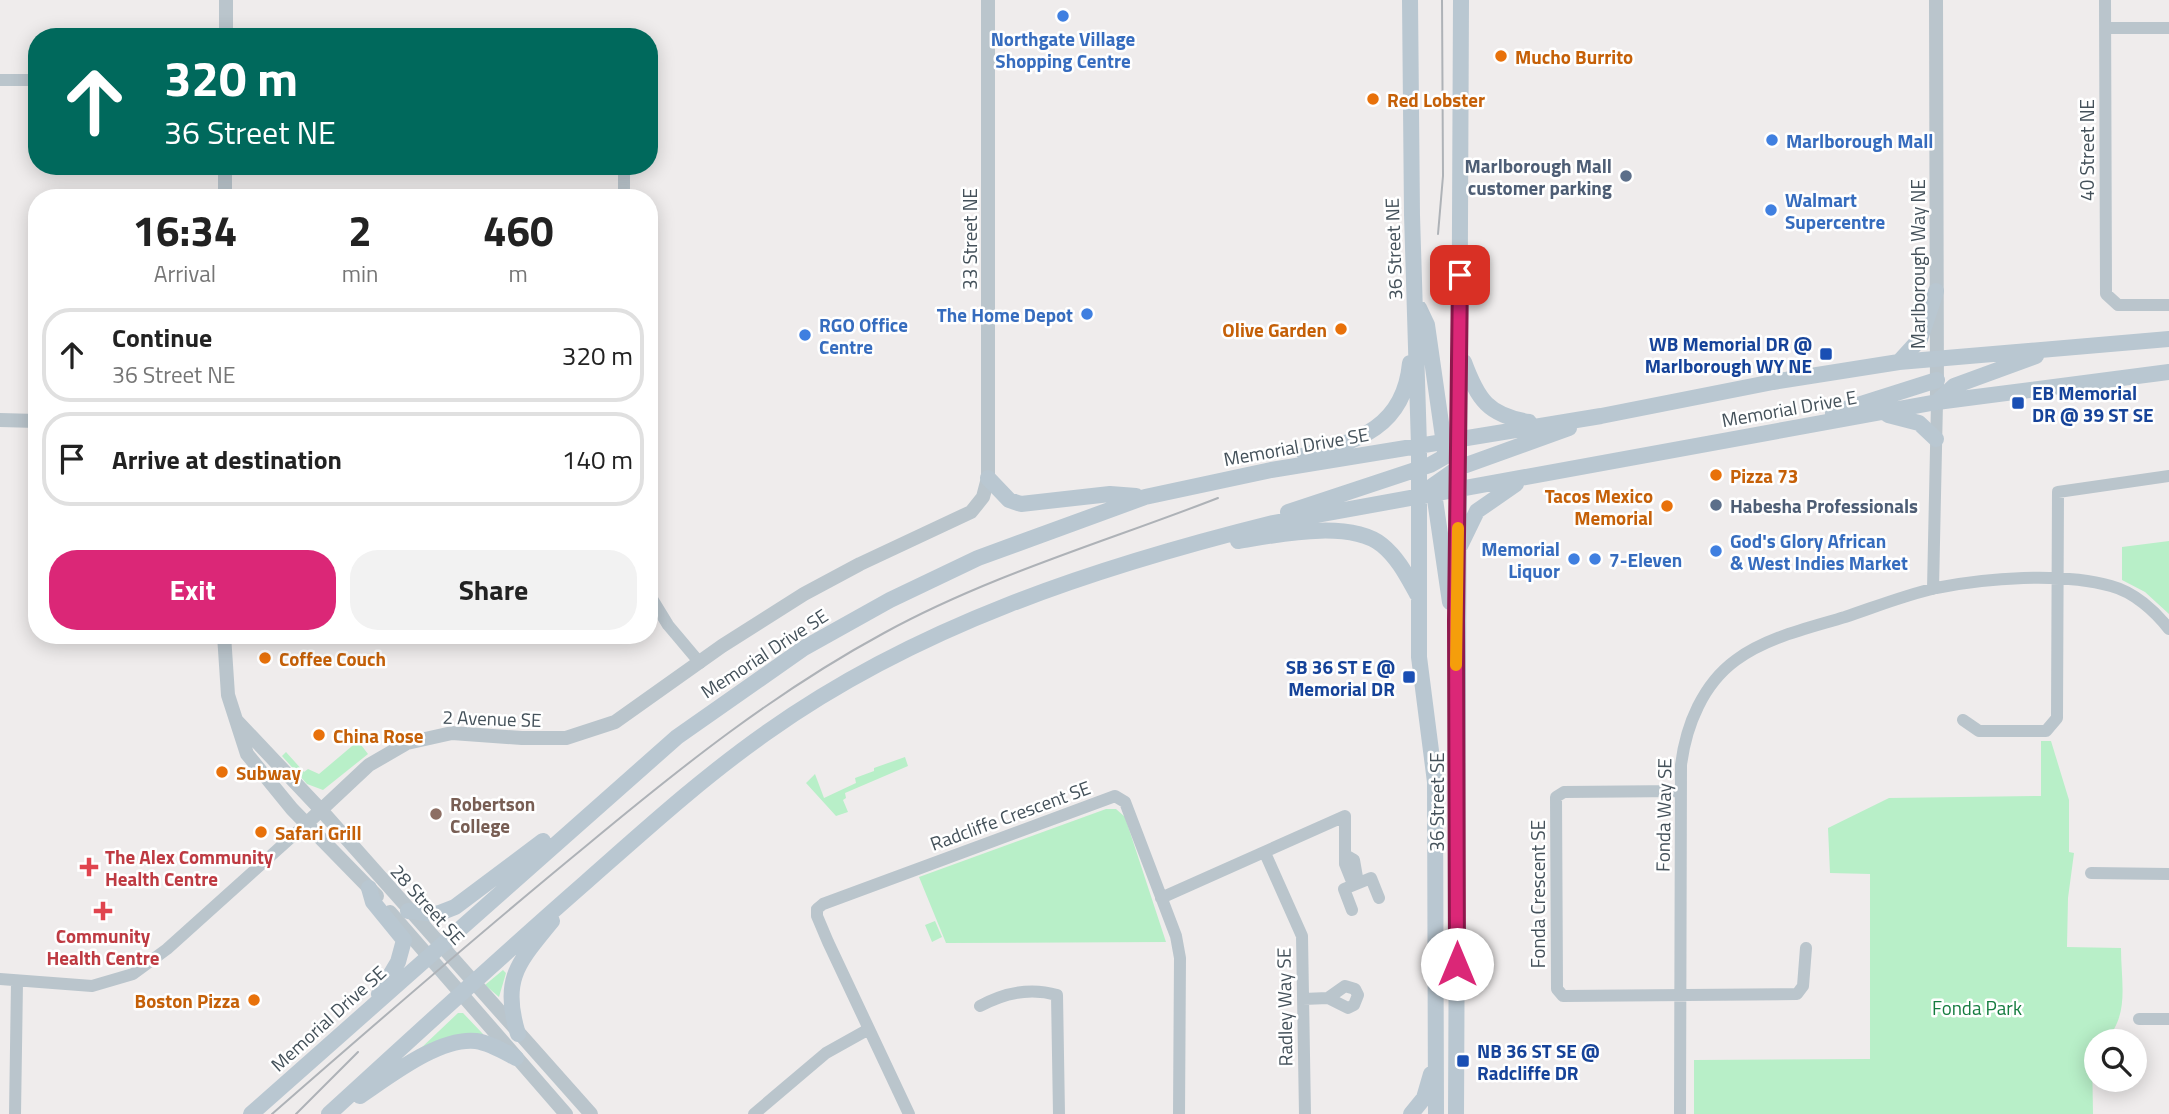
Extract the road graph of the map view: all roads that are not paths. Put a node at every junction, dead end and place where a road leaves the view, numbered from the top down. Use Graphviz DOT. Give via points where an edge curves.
graph roads {
  1 [pos="226,0"];
  2 [pos="988,0"];
  3 [pos="1410,0"];
  4 [pos="1461,0"];
  5 [pos="1936,0"];
  6 [pos="2105,0"];
  7 [pos="226,28"];
  8 [pos="2105,28"];
  9 [pos="2169,28"];
  10 [pos="0,80"];
  11 [pos="28,80"];
  12 [pos="1936,291"];
  13 [pos="1416,300"];
  14 [pos="2169,305"];
  15 [pos="1416,326"];
  16 [pos="2169,339"];
  17 [pos="2069,346"];
  18 [pos="1460,353"];
  19 [pos="1937,357"];
  20 [pos="1899,362"];
  21 [pos="2169,372"];
  22 [pos="1937,380"];
  23 [pos="1937,402"];
  24 [pos="1879,414"];
  25 [pos="1601,416"];
  26 [pos="0,421"];
  27 [pos="28,421"];
  28 [pos="1543,424"];
  29 [pos="1767,433"];
  30 [pos="1459,438"];
  31 [pos="1936,439"];
  32 [pos="1419,446"];
  33 [pos="1449,459"];
  34 [pos="1424,467"];
  35 [pos="1271,470"];
  36 [pos="2169,476"];
  37 [pos="988,478"];
  38 [pos="1527,478"];
  39 [pos="1458,490"];
  40 [pos="1428,491"];
  41 [pos="1145,497"];
  42 [pos="1273,523"];
  43 [pos="1196,542"];
  44 [pos="1458,549"];
  45 [pos="2057,579"];
  46 [pos="1933,589"];
  47 [pos="1418,596"];
  48 [pos="658,610"];
  49 [pos="1456,621"];
  50 [pos="2169,629"];
  51 [pos="224,644"];
  52 [pos="700,663"];
  53 [pos="1962,720"];
  54 [pos="237,721"];
  55 [pos="1680,791"];
  56 [pos="321,810"];
  57 [pos="306,824"];
  58 [pos="562,836"];
  59 [pos="1265,853"];
  60 [pos="2091,873"];
  61 [pos="2169,874"];
  62 [pos="1358,882"];
  63 [pos="580,887"];
  64 [pos="369,888"];
  65 [pos="1161,898"];
  66 [pos="1379,898"];
  67 [pos="1352,909"];
  68 [pos="408,911"];
  69 [pos="1806,948"];
  70 [pos="434,951"];
  71 [pos="0,979"];
  72 [pos="17,982"];
  73 [pos="465,987"];
  74 [pos="1681,995"];
  75 [pos="1328,998"];
  76 [pos="1303,999"];
  77 [pos="375,1003"];
  78 [pos="980,1006"];
  79 [pos="2139,1019"];
  80 [pos="2169,1019"];
  81 [pos="869,1029"];
  82 [pos="518,1034"];
  83 [pos="516,1058"];
  84 [pos="1436,1058"];
  85 [pos="329,1113"];
  86 [pos="15,1114"];
  87 [pos="251,1114"];
  88 [pos="566,1114"];
  89 [pos="591,1114"];
  90 [pos="754,1114"];
  91 [pos="909,1114"];
  92 [pos="1059,1114"];
  93 [pos="1179,1114"];
  94 [pos="1305,1114"];
  95 [pos="1411,1114"];
  96 [pos="1436,1114"];
  97 [pos="1456,1114"];
  98 [pos="1680,1114"];
  1 -- 7 [label="street"];
  2 -- 37 [label="street, 33 Street NE"];
  3 -- 13 [label="main road, 36 Street NE"];
  4 -- 18 [label="main road"];
  5 -- 12 [label="street, Marlborough Way NE"];
  6 -- 8 [label="street, 40 Street NE"];
  8 -- 9 [label="street"];
  8 -- 14 [label="street, 40 Street NE" via="2106,293 2118,306"];
  10 -- 11 [label="street"];
  12 -- 19 [label="street, Marlborough Way NE"];
  12 -- 20 [label="main road" via="1920,339"];
  13 -- 15 [label="main road, 36 Street NE"];
  13 -- 33 [label="main road" via="1427,325"];
  15 -- 32 [label="main road, 36 Street NE"];
  15 -- 35 [label="main road" via="1403,393 1387,418 1353,442 1298,457"];
  16 -- 17 [label="main road, Memorial Drive E"];
  17 -- 19 [label="main road, Memorial Drive E"];
  17 -- 23 [label="main road" via="1954,386"];
  18 -- 28 [label="main road" via="1477,394 1489,408 1502,416"];
  18 -- 30 [label="main road"];
  19 -- 20 [label="main road, Memorial Drive E"];
  19 -- 22 [label="street, Marlborough Way NE"];
  20 -- 25 [label="main road, Memorial Drive E"];
  21 -- 23 [label="main road, Memorial Drive E"];
  22 -- 23 [label="street, Marlborough Way NE"];
  22 -- 29 [label="main road"];
  23 -- 24 [label="main road, Memorial Drive E"];
  23 -- 31 [label="street"];
  24 -- 29 [label="main road, Memorial Drive E"];
  24 -- 31 [label="main road" via="1919,423"];
  25 -- 28 [label="main road, Memorial Drive E"];
  25 -- 33 [label="main road"];
  26 -- 27 [label="street"];
  28 -- 30 [label="main road, Memorial Drive E"];
  29 -- 38 [label="main road, Memorial Drive E"];
  30 -- 33 [label="main road, Memorial Drive E"];
  30 -- 33 [label="main road"];
  31 -- 46 [label="street"];
  32 -- 33 [label="main road, Memorial Drive E"];
  32 -- 34 [label="main road"];
  32 -- 35 [label="main road, Memorial Drive SE"];
  33 -- 34 [label="main road"];
  33 -- 39 [label="main road"];
  33 -- 40 [label="main road"];
  34 -- 40 [label="main road"];
  34 -- 42 [label="main road" via="1288,512"];
  35 -- 41 [label="main road, Memorial Drive SE"];
  36 -- 45 [label="street" via="2058,492"];
  37 -- 41 [label="main road" via="1009,500 1021,504 1110,494"];
  37 -- 52 [label="street, 2 Avenue SE" via="983,497 971,512 804,594"];
  38 -- 39 [label="main road, Memorial Drive E"];
  38 -- 44 [label="main road" via="1477,511"];
  39 -- 40 [label="main road, Memorial Drive E"];
  39 -- 44 [label="main road, 36 Street SE"];
  40 -- 42 [label="main road"];
  40 -- 47 [label="main road, 36 Street SE"];
  40 -- 49 [label="main road"];
  41 -- 58 [label="main road, Memorial Drive SE" via="978,558 804,648 677,737"];
  42 -- 43 [label="main road"];
  43 -- 47 [label="main road" via="1215,545 1305,532 1366,536 1381,544 1403,567"];
  43 -- 63 [label="main road" via="1033,595 861,674 767,732 693,788"];
  44 -- 49 [label="main road, 36 Street SE"];
  45 -- 46 [label="street, Fonda Way SE" via="1976,581"];
  45 -- 50 [label="street, Fonda Way SE" via="2112,586 2156,611"];
  45 -- 53 [label="street" via="2057,718 2046,731 1979,731"];
  46 -- 55 [label="street, Fonda Way SE" via="1779,638 1736,660 1707,690 1691,720"];
  47 -- 84 [label="main road, 36 Street SE" via="1422,688 1435,782"];
  48 -- 52 [label="street"];
  49 -- 97 [label="main road, 36 Street SE"];
  51 -- 54 [label="street, 28 Street SE" via="225,673"];
  52 -- 56 [label="street, 2 Avenue SE" via="634,711 579,735 522,738 452,733 400,745 369,765"];
  54 -- 56 [label="street, 28 Street SE"];
  54 -- 57 [label="street, 28 Street SE" via="247,754"];
  55 -- 74 [label="street, Fonda Way SE"];
  55 -- 74 [label="street, Fonda Crescent SE" via="1564,792 1556,797 1557,989 1563,996"];
  56 -- 57 [label="street, 2 Avenue SE"];
  56 -- 68 [label="street, 28 Street SE"];
  57 -- 64 [label="street, 28 Street SE"];
  57 -- 72 [label="street, 2 Avenue SE" via="167,950 132,974 92,986"];
  58 -- 68 [label="main road" via="545,839 455,907 437,915"];
  58 -- 70 [label="main road, Memorial Drive SE"];
  59 -- 62 [label="street" via="1345,816 1347,856 1354,860"];
  59 -- 65 [label="street"];
  59 -- 76 [label="street, Radley Way SE" via="1302,936"];
  60 -- 61 [label="street"];
  62 -- 66 [label="street" via="1371,878"];
  62 -- 67 [label="street" via="1344,889"];
  63 -- 73 [label="main road"];
  63 -- 82 [label="main road" via="517,968 509,1004"];
  64 -- 70 [label="street, 28 Street SE"];
  64 -- 77 [label="main road" via="373,902 404,940 398,962"];
  65 -- 81 [label="street, Radcliffe Crescent SE" via="1125,802 1115,796 823,904 817,916"];
  65 -- 93 [label="street, Radcliffe Crescent SE" via="1180,958"];
  68 -- 70 [label="street, 28 Street SE"];
  69 -- 74 [label="street" via="1803,986 1797,994"];
  70 -- 73 [label="street, 28 Street SE"];
  70 -- 77 [label="main road, Memorial Drive SE"];
  71 -- 72 [label="street, 2 Avenue SE"];
  72 -- 86 [label="street"];
  73 -- 82 [label="street, 28 Street SE"];
  73 -- 83 [label="street, 28 Street SE"];
  73 -- 85 [label="main road"];
  74 -- 98 [label="street, Fonda Way SE"];
  75 -- 76 [label="street"];
  76 -- 94 [label="street, Radley Way SE"];
  77 -- 87 [label="main road, Memorial Drive SE"];
  78 -- 92 [label="street" via="1011,993 1057,995"];
  79 -- 80 [label="street"];
  81 -- 90 [label="street" via="826,1053"];
  81 -- 91 [label="street, Radcliffe Crescent SE"];
  82 -- 89 [label="street, 28 Street SE"];
  83 -- 85 [label="main road" via="486,1043 448,1044"];
  83 -- 88 [label="street, 28 Street SE"];
  84 -- 95 [label="main road" via="1424,1098"];
  84 -- 96 [label="main road, 36 Street SE"];
}
